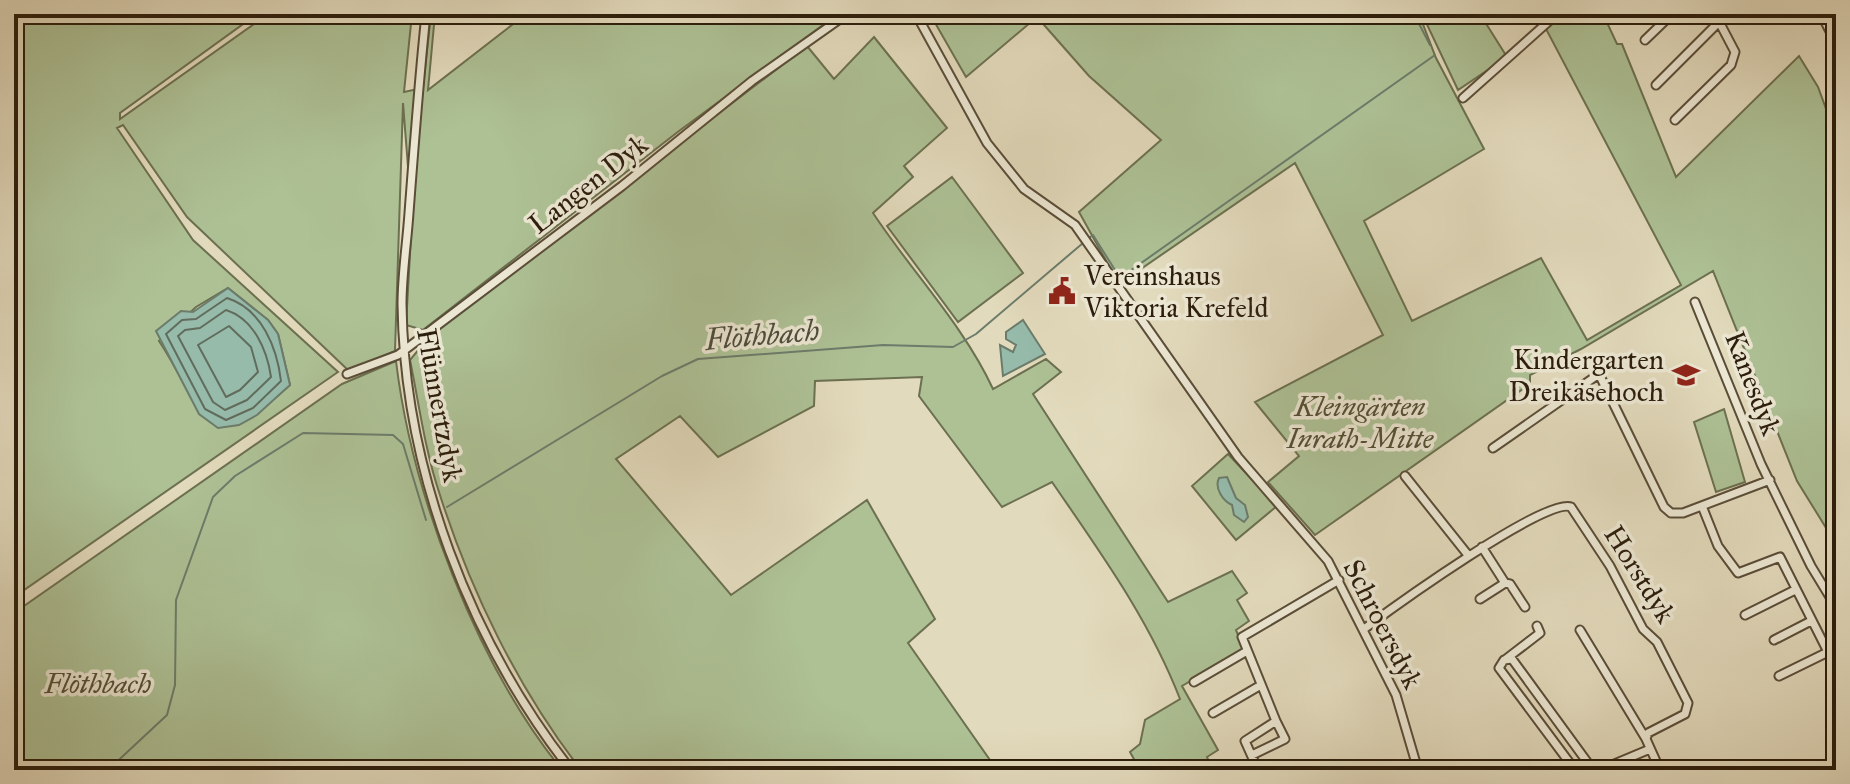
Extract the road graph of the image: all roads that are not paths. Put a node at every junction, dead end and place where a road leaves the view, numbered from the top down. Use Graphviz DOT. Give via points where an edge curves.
graph roads {
  1 [pos="426,14"];
  2 [pos="847,14"];
  3 [pos="916,14"];
  4 [pos="1557,14"];
  5 [pos="1672,14"];
  6 [pos="1715,14"];
  7 [pos="1824,14"];
  8 [pos="1836,19"];
  9 [pos="1718,23"];
  10 [pos="1645,40"];
  11 [pos="1836,43"];
  12 [pos="1656,85"];
  13 [pos="1463,98"];
  14 [pos="1675,120"];
  15 [pos="1695,302"];
  16 [pos="405,350"];
  17 [pos="1599,360"];
  18 [pos="347,374"];
  19 [pos="1599,374"];
  20 [pos="1493,448"];
  21 [pos="1405,476"];
  22 [pos="1770,480"];
  23 [pos="1702,506"];
  24 [pos="1482,547"];
  25 [pos="1468,555"];
  26 [pos="1339,580"];
  27 [pos="1505,583"];
  28 [pos="1795,590"];
  29 [pos="1480,599"];
  30 [pos="1834,602"];
  31 [pos="1525,607"];
  32 [pos="1745,615"];
  33 [pos="1811,621"];
  34 [pos="1537,626"];
  35 [pos="1364,629"];
  36 [pos="1580,630"];
  37 [pos="1774,640"];
  38 [pos="1247,651"];
  39 [pos="1504,660"];
  40 [pos="1779,676"];
  41 [pos="1194,682"];
  42 [pos="1261,685"];
  43 [pos="1213,713"];
  44 [pos="1554,715"];
  45 [pos="1276,721"];
  46 [pos="1541,725"];
  47 [pos="1646,739"];
  48 [pos="1650,749"];
  49 [pos="1252,755"];
  50 [pos="571,770"];
  51 [pos="1258,770"];
  52 [pos="1418,770"];
  53 [pos="1575,770"];
  54 [pos="1593,770"];
  55 [pos="1600,770"];
  56 [pos="1660,770"];
  1 -- 16 [label="street, Flünnertzdyk" via="402,303"];
  2 -- 16 [label="street, Langen Dyk" via="752,81"];
  3 -- 26 [label="street, Schroersdyk" via="987,143 1024,189 1075,225 1238,457"];
  4 -- 13 [label="street"];
  5 -- 10 [label="street"];
  6 -- 9 [label="street"];
  7 -- 8 [label="street"];
  7 -- 11 [label="street"];
  9 -- 12 [label="street"];
  9 -- 14 [label="street" via="1735,52 1731,65"];
  15 -- 22 [label="street, Kanesdyk"];
  16 -- 18 [label="street, Langen Dyk"];
  16 -- 50 [label="street, Flünnertzdyk" via="422,457 460,577 519,694"];
  17 -- 19 [label="street"];
  19 -- 20 [label="street"];
  19 -- 23 [label="street" via="1664,507 1683,513"];
  21 -- 25 [label="street"];
  22 -- 23 [label="street"];
  22 -- 30 [label="street, Kanesdyk"];
  23 -- 28 [label="street" via="1718,546 1738,573 1780,557"];
  24 -- 25 [label="street, Horstdyk"];
  24 -- 27 [label="street"];
  24 -- 47 [label="street, Horstdyk" via="1559,505 1576,512 1643,629 1657,642 1688,703 1685,714"];
  25 -- 35 [label="street, Horstdyk"];
  26 -- 35 [label="street, Schroersdyk"];
  26 -- 38 [label="street" via="1242,637"];
  27 -- 29 [label="street"];
  27 -- 31 [label="street"];
  28 -- 32 [label="street"];
  28 -- 33 [label="street"];
  33 -- 37 [label="street"];
  33 -- 40 [label="street" via="1828,652"];
  34 -- 39 [label="street" via="1540,633"];
  35 -- 52 [label="street, Schroersdyk" via="1404,716"];
  36 -- 47 [label="street"];
  38 -- 41 [label="street"];
  38 -- 42 [label="street"];
  39 -- 44 [label="street" via="1512,659"];
  39 -- 46 [label="street" via="1499,668"];
  42 -- 43 [label="street"];
  42 -- 45 [label="street"];
  44 -- 46 [label="street"];
  44 -- 54 [label="street"];
  45 -- 49 [label="street" via="1245,741"];
  45 -- 49 [label="street" via="1285,739"];
  46 -- 53 [label="street"];
  47 -- 48 [label="street"];
  48 -- 55 [label="street"];
  48 -- 56 [label="street"];
  49 -- 51 [label="street"];
}
